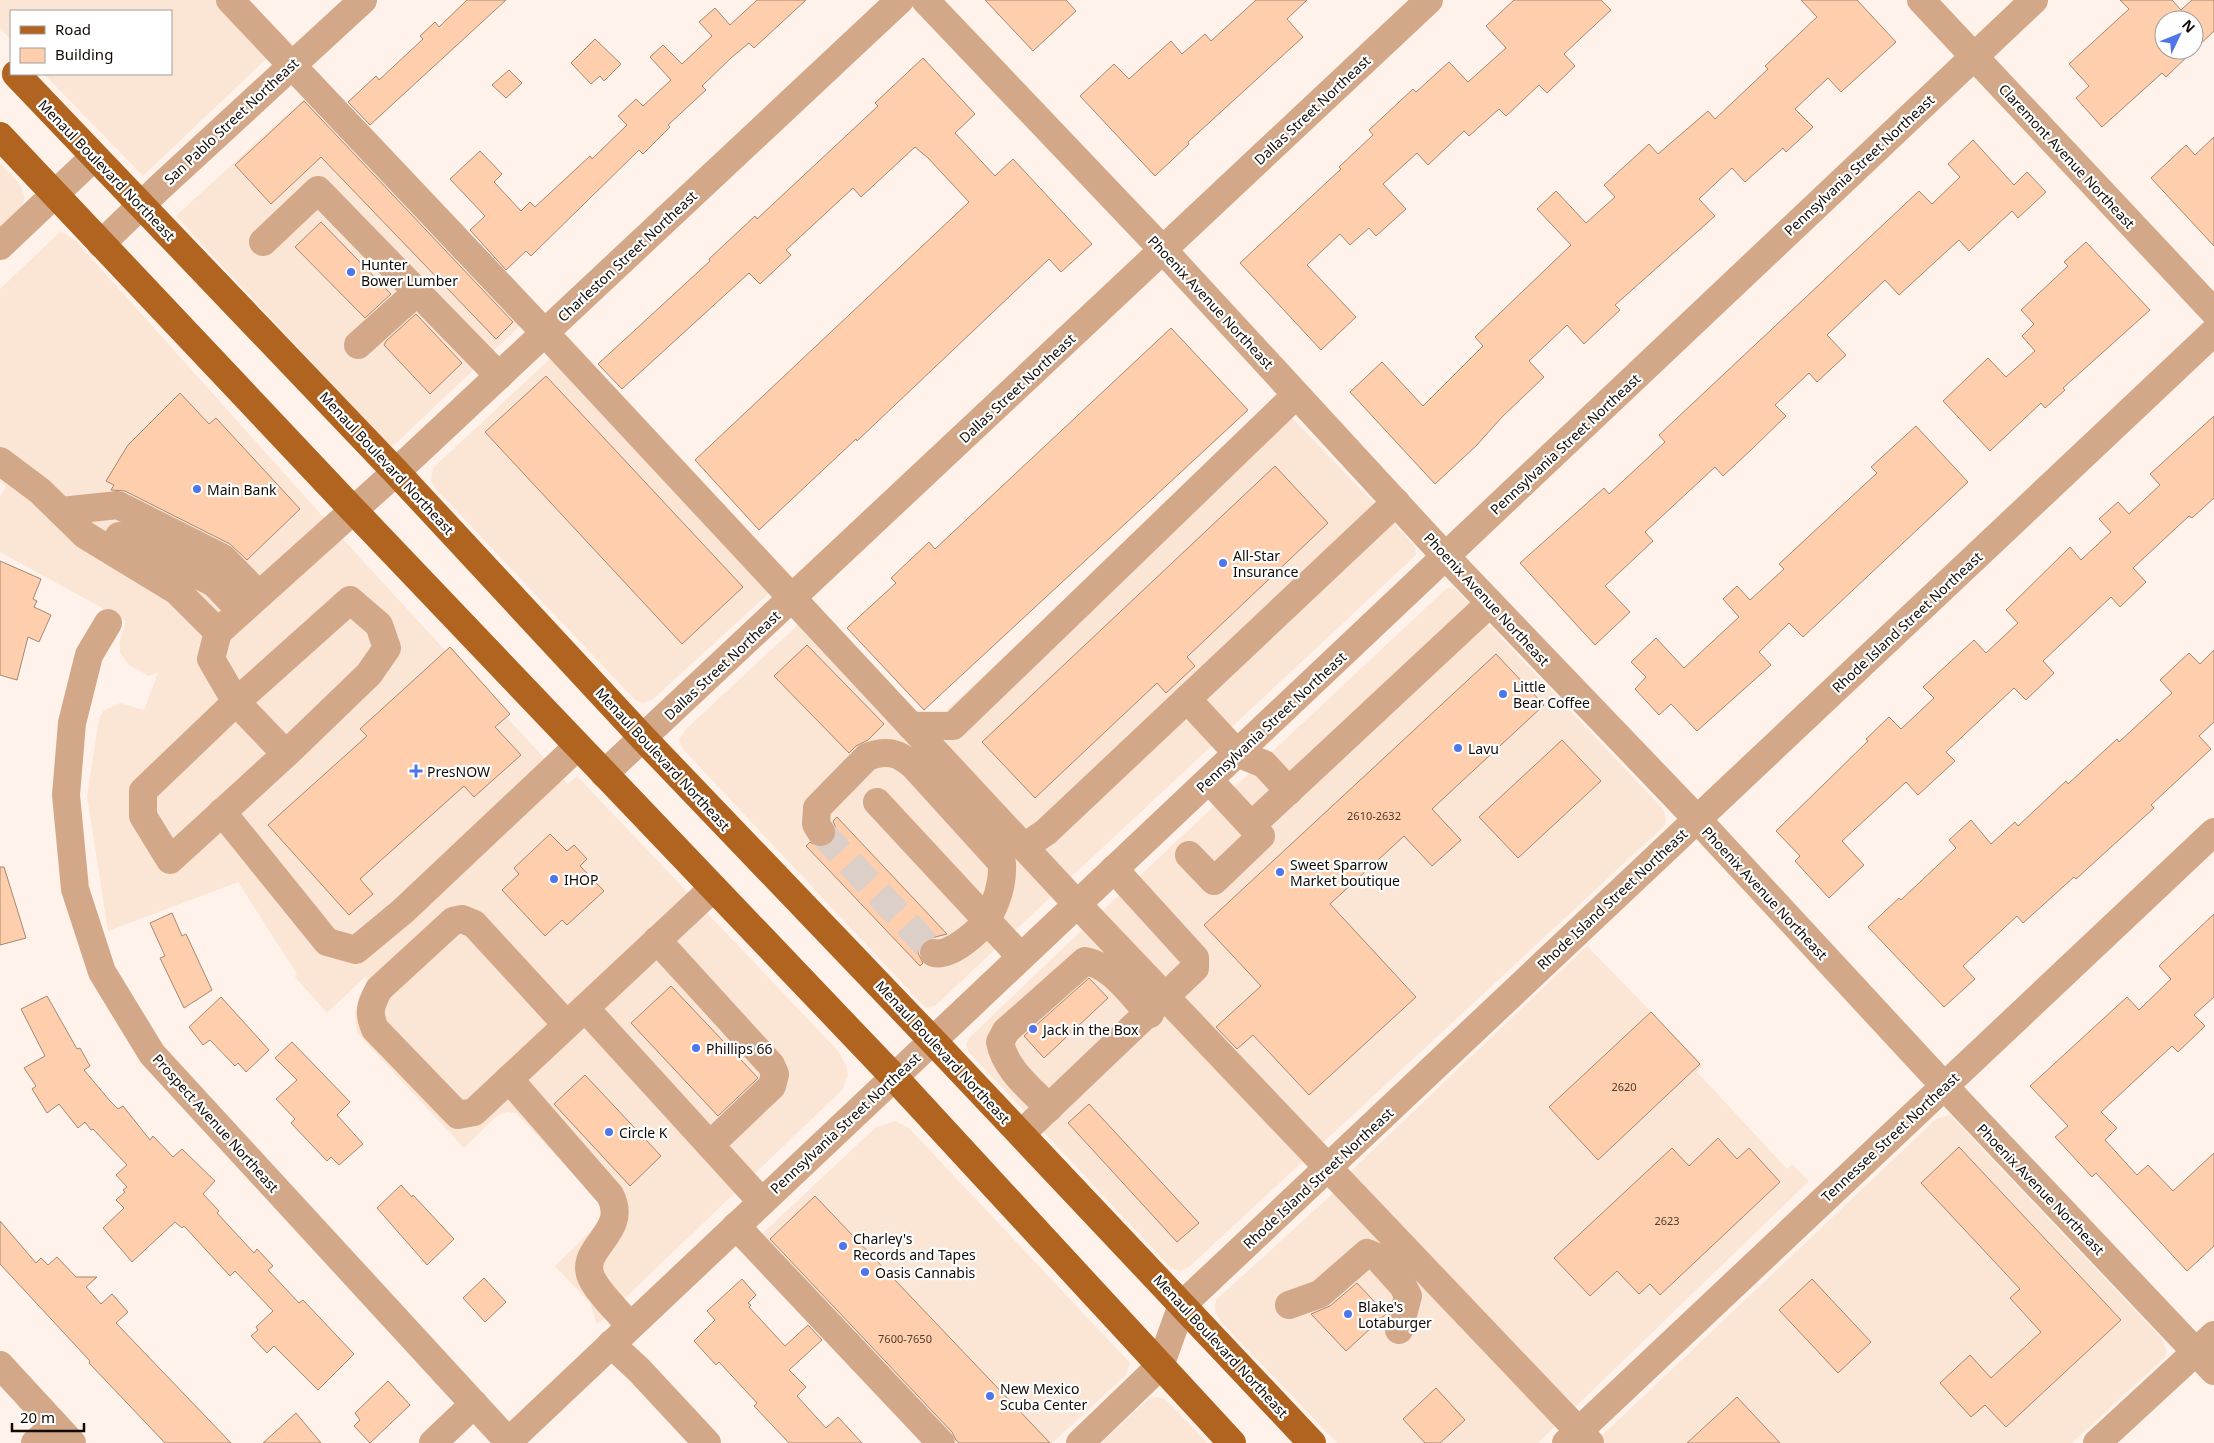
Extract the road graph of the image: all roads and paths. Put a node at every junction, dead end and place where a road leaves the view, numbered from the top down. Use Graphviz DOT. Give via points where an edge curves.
graph roads {
  1 [pos="230,0"];
  2 [pos="363,0"];
  3 [pos="900,0"];
  4 [pos="925,0"];
  5 [pos="1429,0"];
  6 [pos="1921,0"];
  7 [pos="2034,0"];
  8 [pos="0,57"];
  9 [pos="1974,57"];
  10 [pos="293,64"];
  11 [pos="10,68"];
  12 [pos="17,75"];
  13 [pos="0,136"];
  14 [pos="94,157"];
  15 [pos="55,192"];
  16 [pos="140,205"];
  17 [pos="263,242"];
  18 [pos="1,244"];
  19 [pos="101,244"];
  20 [pos="1164,251"];
  21 [pos="417,292"];
  22 [pos="2214,312"];
  23 [pos="2214,332"];
  24 [pos="545,333"];
  25 [pos="358,345"];
  26 [pos="499,376"];
  27 [pos="1296,395"];
  28 [pos="0,461"];
  29 [pos="396,472"];
  30 [pos="1396,502"];
  31 [pos="354,511"];
  32 [pos="72,522"];
  33 [pos="1446,556"];
  34 [pos="793,598"];
  35 [pos="1490,603"];
  36 [pos="250,604"];
  37 [pos="108,623"];
  38 [pos="218,632"];
  39 [pos="1187,699"];
  40 [pos="236,702"];
  41 [pos="911,726"];
  42 [pos="643,738"];
  43 [pos="578,746"];
  44 [pos="1237,753"];
  45 [pos="286,754"];
  46 [pos="604,774"];
  47 [pos="1209,780"];
  48 [pos="1289,791"];
  49 [pos="877,802"];
  50 [pos="222,812"];
  51 [pos="1697,819"];
  52 [pos="819,820"];
  53 [pos="1252,825"];
  54 [pos="2214,832"];
  55 [pos="1024,847"];
  56 [pos="1189,855"];
  57 [pos="1114,869"];
  58 [pos="713,888"];
  59 [pos="1077,904"];
  60 [pos="986,920"];
  61 [pos="658,940"];
  62 [pos="934,953"];
  63 [pos="1021,957"];
  64 [pos="1158,1005"];
  65 [pos="576,1017"];
  66 [pos="932,1040"];
  67 [pos="894,1077"];
  68 [pos="509,1079"];
  69 [pos="1944,1086"];
  70 [pos="1049,1108"];
  71 [pos="1021,1134"];
  72 [pos="710,1145"];
  73 [pos="1328,1168"];
  74 [pos="762,1202"];
  75 [pos="736,1226"];
  76 [pos="1289,1305"];
  77 [pos="1182,1306"];
  78 [pos="630,1326"];
  79 [pos="1400,1330"];
  80 [pos="611,1344"];
  81 [pos="2208,1352"];
  82 [pos="0,1365"];
  83 [pos="1160,1366"];
  84 [pos="474,1404"];
  85 [pos="63,1434"];
  86 [pos="1578,1439"];
  87 [pos="507,1442"];
  88 [pos="35,1443"];
  89 [pos="433,1443"];
  90 [pos="707,1443"];
  91 [pos="940,1443"];
  92 [pos="1080,1443"];
  93 [pos="1232,1443"];
  94 [pos="1312,1443"];
  95 [pos="2098,1443"];
  1 -- 10 [label="street"];
  2 -- 10 [label="street, San Pablo Street Northeast"];
  3 -- 24 [label="street, Charleston Street Northeast"];
  4 -- 20 [label="street, Phoenix Avenue Northeast"];
  5 -- 20 [label="street, Dallas Street Northeast"];
  6 -- 9 [label="street, Claremont Avenue Northeast"];
  7 -- 9 [label="street, Pennsylvania Street Northeast"];
  8 -- 11 [label="main road"];
  9 -- 22 [label="street, Claremont Avenue Northeast"];
  9 -- 33 [label="street, Pennsylvania Street Northeast"];
  10 -- 16 [label="street, San Pablo Street Northeast"];
  10 -- 24 [label="street"];
  12 -- 14 [label="main road, Menaul Boulevard Northeast"];
  13 -- 15 [label="main road"];
  14 -- 15 [label="street"];
  14 -- 16 [label="main road, Menaul Boulevard Northeast"];
  15 -- 18 [label="street"];
  15 -- 19 [label="main road"];
  16 -- 19 [label="street, San Pablo Street Northeast"];
  16 -- 29 [label="main road, Menaul Boulevard Northeast"];
  17 -- 21 [label="street" via="318,190"];
  19 -- 31 [label="main road"];
  20 -- 27 [label="street, Phoenix Avenue Northeast"];
  20 -- 34 [label="street, Dallas Street Northeast"];
  21 -- 25 [label="street"];
  21 -- 26 [label="street"];
  23 -- 51 [label="street, Rhode Island Street Northeast"];
  24 -- 26 [label="street, Charleston Street Northeast"];
  24 -- 34 [label="street"];
  26 -- 29 [label="street, Charleston Street Northeast"];
  27 -- 30 [label="street, Phoenix Avenue Northeast"];
  27 -- 41 [label="street" via="953,726"];
  28 -- 32 [label="street" via="40,491"];
  29 -- 31 [label="street, Charleston Street Northeast"];
  29 -- 42 [label="main road, Menaul Boulevard Northeast"];
  30 -- 33 [label="street, Phoenix Avenue Northeast"];
  30 -- 39 [label="street"];
  31 -- 36 [label="street, Charleston Street Northeast"];
  31 -- 43 [label="main road"];
  32 -- 36 [label="street" via="118,505 223,558"];
  32 -- 38 [label="street" via="177,591"];
  33 -- 35 [label="street, Phoenix Avenue Northeast"];
  33 -- 44 [label="street, Pennsylvania Street Northeast"];
  34 -- 41 [label="street"];
  34 -- 42 [label="street, Dallas Street Northeast"];
  35 -- 48 [label="street"];
  35 -- 51 [label="street, Phoenix Avenue Northeast"];
  36 -- 38 [label="street, Charleston Street Northeast"];
  37 -- 84 [label="street, Prospect Avenue Northeast" via="89,655 75,713 66,795 75,890 102,972 152,1054"];
  38 -- 40 [label="street" via="211,659"];
  39 -- 44 [label="street"];
  39 -- 55 [label="street" via="1046,832"];
  40 -- 45 [label="street"];
  40 -- 45 [label="street" via="350,600 379,625 387,648 369,674"];
  40 -- 50 [label="street" via="143,791 143,816 170,860"];
  41 -- 55 [label="street"];
  42 -- 46 [label="street, Dallas Street Northeast"];
  42 -- 66 [label="main road, Menaul Boulevard Northeast"];
  43 -- 46 [label="main road"];
  43 -- 50 [label="street" via="403,911 356,950 327,942"];
  44 -- 47 [label="street, Pennsylvania Street Northeast"];
  44 -- 48 [label="street" via="1264,764"];
  45 -- 50 [label="street"];
  46 -- 58 [label="main road"];
  47 -- 53 [label="street"];
  47 -- 57 [label="street, Pennsylvania Street Northeast"];
  48 -- 53 [label="street"];
  49 -- 60 [label="street"];
  51 -- 69 [label="street, Phoenix Avenue Northeast"];
  51 -- 73 [label="street, Rhode Island Street Northeast"];
  52 -- 60 [label="street" via="882,771 894,765 914,766 1002,863 1000,886"];
  53 -- 56 [label="street" via="1261,836 1214,881"];
  54 -- 69 [label="street, Tennessee Street Northeast"];
  55 -- 59 [label="street"];
  57 -- 59 [label="street, Pennsylvania Street Northeast"];
  57 -- 64 [label="street" via="1194,958 1195,968"];
  58 -- 61 [label="street"];
  58 -- 67 [label="main road"];
  59 -- 63 [label="street, Pennsylvania Street Northeast"];
  59 -- 64 [label="street"];
  60 -- 62 [label="street" via="951,950"];
  60 -- 63 [label="street"];
  61 -- 65 [label="street"];
  61 -- 72 [label="street" via="771,1065 775,1074 772,1086"];
  63 -- 66 [label="street, Pennsylvania Street Northeast"];
  64 -- 70 [label="street"];
  64 -- 70 [label="street" via="1106,968 1085,961 1006,1031 1000,1042 1002,1055"];
  64 -- 73 [label="street"];
  65 -- 68 [label="street"];
  65 -- 68 [label="street" via="474,924 462,919 453,921 379,989 370,1017 375,1029 458,1115 474,1112"];
  65 -- 72 [label="street"];
  66 -- 67 [label="street, Pennsylvania Street Northeast"];
  66 -- 71 [label="main road, Menaul Boulevard Northeast"];
  67 -- 74 [label="street, Pennsylvania Street Northeast"];
  67 -- 83 [label="main road"];
  68 -- 78 [label="street" via="616,1206 614,1225 593,1252 589,1266 593,1281"];
  69 -- 81 [label="street, Phoenix Avenue Northeast"];
  69 -- 86 [label="street, Tennessee Street Northeast"];
  70 -- 71 [label="street"];
  71 -- 77 [label="main road, Menaul Boulevard Northeast"];
  72 -- 74 [label="street"];
  73 -- 77 [label="street, Rhode Island Street Northeast"];
  73 -- 86 [label="street"];
  74 -- 75 [label="street, Pennsylvania Street Northeast"];
  75 -- 78 [label="street, Pennsylvania Street Northeast"];
  75 -- 91 [label="street"];
  76 -- 79 [label="street" via="1320,1294 1366,1253 1377,1257 1408,1296"];
  77 -- 83 [label="street, Rhode Island Street Northeast"];
  77 -- 94 [label="main road, Menaul Boulevard Northeast"];
  78 -- 80 [label="street, Pennsylvania Street Northeast"];
  80 -- 87 [label="street, Pennsylvania Street Northeast"];
  80 -- 90 [label="street"];
  81 -- 95 [label="street"];
  82 -- 85 [label="street"];
  83 -- 92 [label="street, Rhode Island Street Northeast"];
  83 -- 93 [label="main road"];
  84 -- 87 [label="street, Prospect Avenue Northeast"];
  84 -- 89 [label="street"];
  85 -- 88 [label="street"];
}
